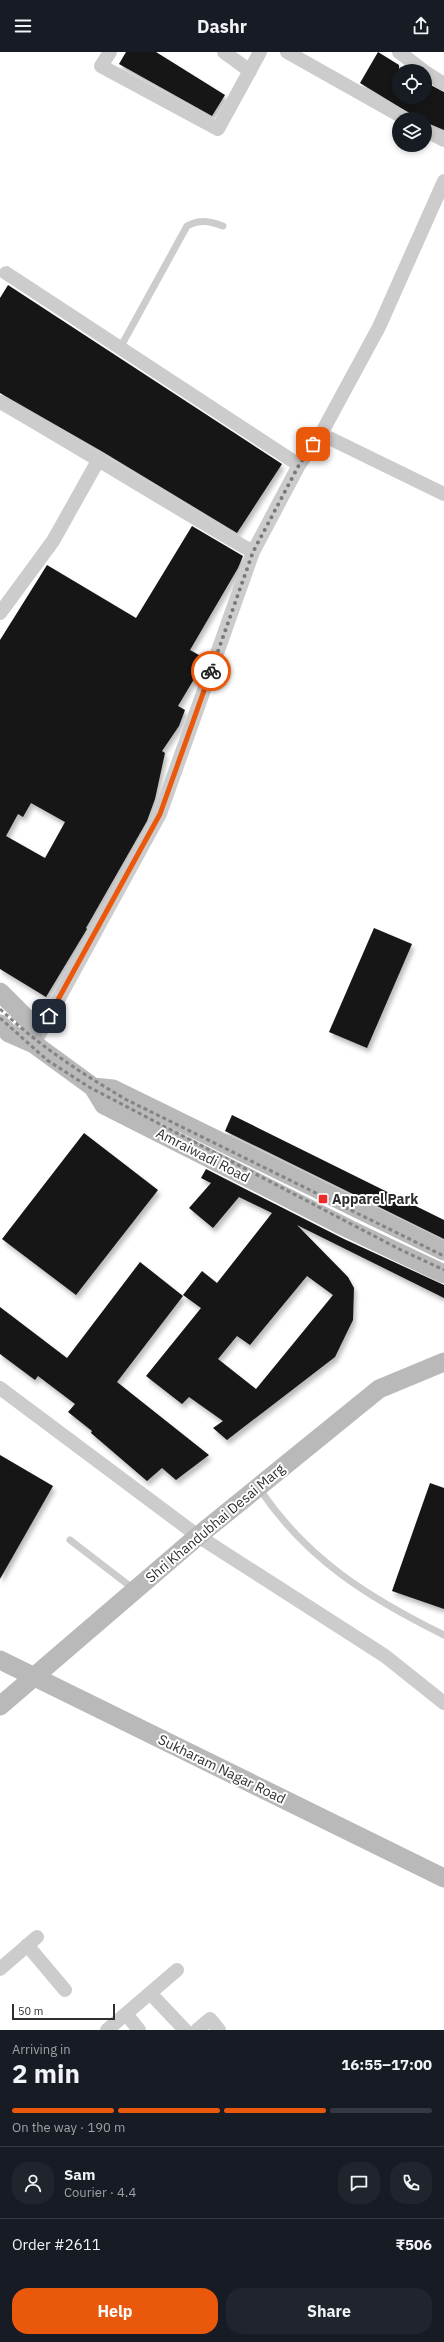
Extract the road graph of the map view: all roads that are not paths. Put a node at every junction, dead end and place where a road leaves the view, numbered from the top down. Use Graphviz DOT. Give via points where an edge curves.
graph roads {
  1 [pos="110,52"];
  2 [pos="224,52"];
  3 [pos="260,52"];
  4 [pos="287,52"];
  5 [pos="399,52"];
  6 [pos="414,64"];
  7 [pos="250,71"];
  8 [pos="432,77"];
  9 [pos="444,84"];
  10 [pos="394,112"];
  11 [pos="432,134"];
  12 [pos="444,140"];
  13 [pos="444,181"];
  14 [pos="223,226"];
  15 [pos="2,275"];
  16 [pos="120,348"];
  17 [pos="0,402"];
  18 [pos="321,434"];
  19 [pos="99,459"];
  20 [pos="299,465"];
  21 [pos="444,494"];
  22 [pos="253,552"];
  23 [pos="0,613"];
  24 [pos="0,992"];
  25 [pos="0,1024"];
  26 [pos="34,1044"];
  27 [pos="93,1087"];
  28 [pos="444,1251"];
  29 [pos="444,1274"];
  30 [pos="444,1350"];
  31 [pos="444,1362"];
  32 [pos="0,1388"];
  33 [pos="258,1486"];
  34 [pos="193,1532"];
  35 [pos="70,1540"];
  36 [pos="131,1586"];
  37 [pos="444,1635"];
  38 [pos="0,1660"];
  39 [pos="30,1674"];
  40 [pos="0,1693"];
  41 [pos="444,1703"];
  42 [pos="0,1706"];
  43 [pos="444,1878"];
  44 [pos="0,1969"];
  45 [pos="177,1970"];
  46 [pos="65,1990"];
  47 [pos="150,1993"];
  48 [pos="126,2014"];
  49 [pos="107,2030"];
  50 [pos="139,2030"];
  51 [pos="185,2030"];
  52 [pos="197,2030"];
  53 [pos="219,2030"];
  1 -- 7 [label="street" via="101,66 218,129"];
  2 -- 7 [label="street"];
  3 -- 7 [label="street"];
  4 -- 10 [label="street"];
  5 -- 6 [label="street"];
  8 -- 9 [label="street"];
  11 -- 12 [label="street"];
  13 -- 18 [label="street" via="379,327"];
  14 -- 16 [label="lane" via="210,221 197,221 187,226"];
  15 -- 16 [label="street"];
  16 -- 20 [label="street"];
  17 -- 19 [label="street"];
  18 -- 20 [label="street"];
  18 -- 21 [label="street"];
  19 -- 22 [label="street" via="146,491"];
  19 -- 23 [label="street" via="53,541"];
  20 -- 22 [label="street"];
  22 -- 26 [label="street" via="160,814"];
  24 -- 26 [label="main road" via="29,1021"];
  25 -- 26 [label="main road, Amraiwadi Road" via="9,1033"];
  26 -- 27 [label="main road, Amraiwadi Road"];
  27 -- 28 [label="main road" via="113,1089"];
  27 -- 29 [label="main road, Amraiwadi Road" via="104,1105 109,1108"];
  30 -- 34 [label="main road, Shri Khandubhai Desai Marg" via="372,1379"];
  31 -- 33 [label="main road, Shri Khandubhai Desai Marg" via="379,1389"];
  32 -- 34 [label="street"];
  33 -- 34 [label="main road, Shri Khandubhai Desai Marg"];
  33 -- 37 [label="lane" via="295,1535 344,1579"];
  34 -- 36 [label="main road, Shri Khandubhai Desai Marg"];
  34 -- 41 [label="street" via="385,1656"];
  35 -- 36 [label="lane"];
  36 -- 39 [label="main road, Shri Khandubhai Desai Marg"];
  38 -- 39 [label="main road, Sukharam Nagar Road"];
  39 -- 40 [label="main road, Shri Khandubhai Desai Marg"];
  39 -- 42 [label="main road, Shri Khandubhai Desai Marg"];
  39 -- 43 [label="main road, Sukharam Nagar Road"];
  44 -- 46 [label="street" via="32,1941"];
  45 -- 47 [label="street"];
  47 -- 48 [label="street"];
  47 -- 51 [label="street"];
  48 -- 49 [label="street"];
  48 -- 50 [label="street"];
  52 -- 53 [label="street" via="210,2019"];
}
